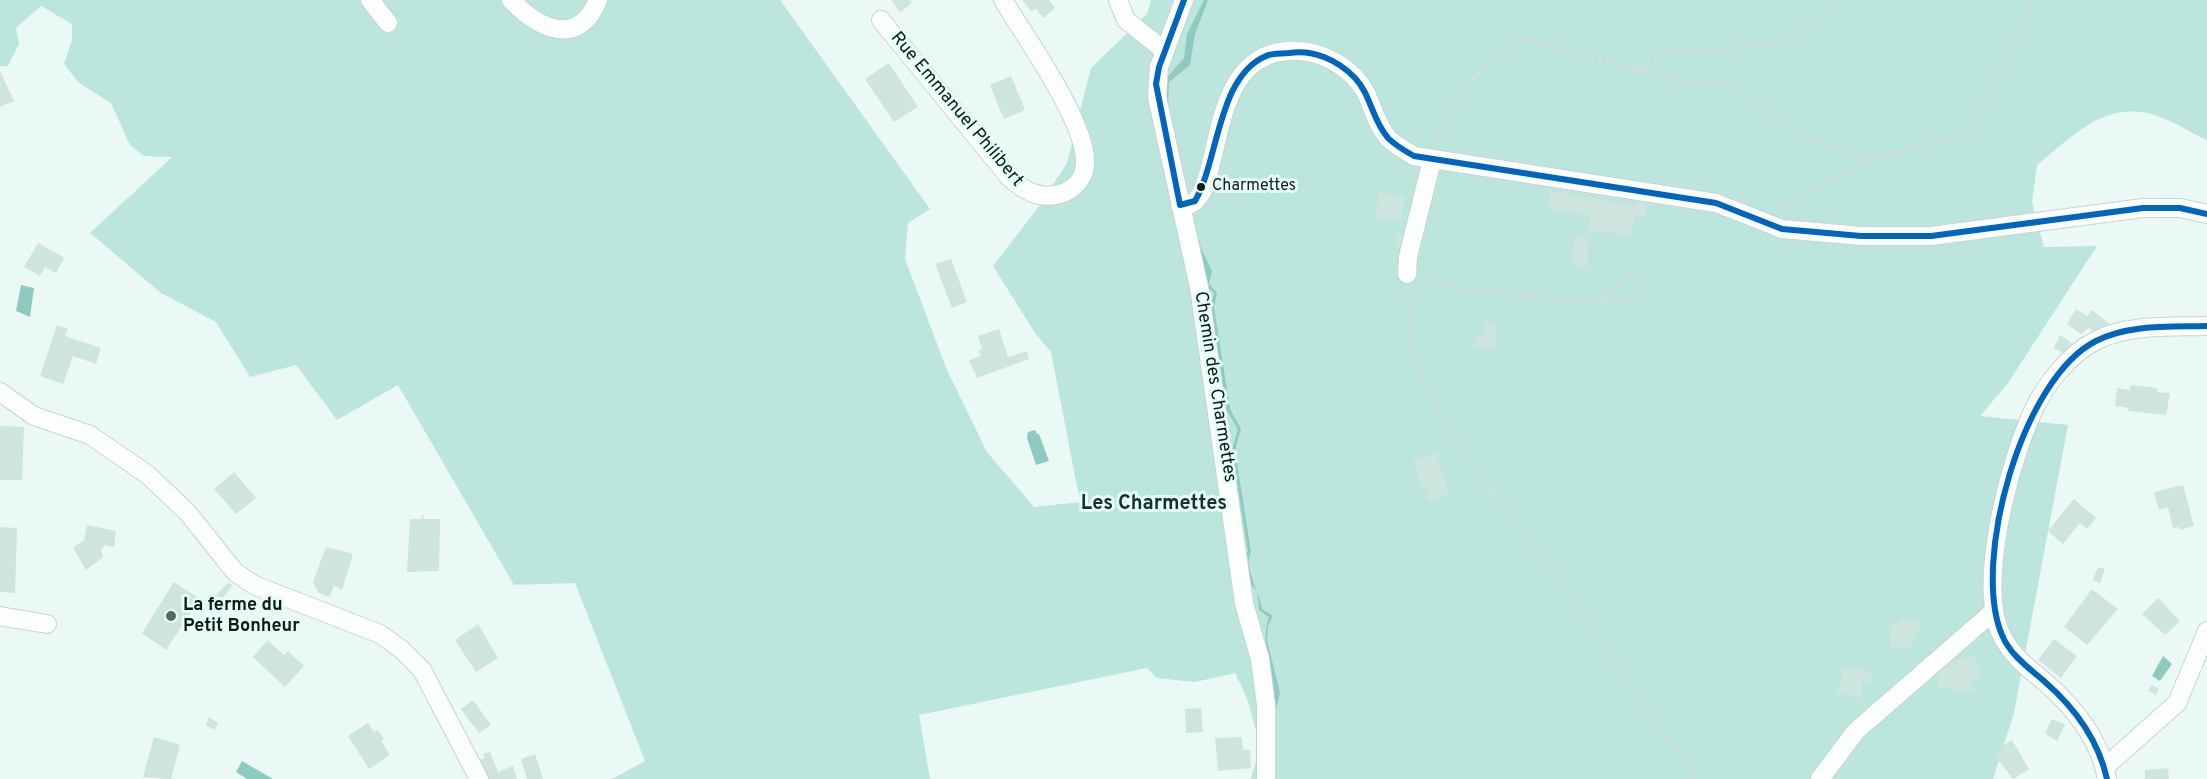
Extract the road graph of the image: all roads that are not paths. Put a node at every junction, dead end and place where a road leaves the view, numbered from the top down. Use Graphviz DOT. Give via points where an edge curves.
graph roads {
  1 [pos="370,0"];
  2 [pos="511,0"];
  3 [pos="598,0"];
  4 [pos="1003,0"];
  5 [pos="1105,0"];
  6 [pos="1118,0"];
  7 [pos="1184,0"];
  8 [pos="881,20"];
  9 [pos="1126,20"];
  10 [pos="388,23"];
  11 [pos="1165,51"];
  12 [pos="1432,160"];
  13 [pos="1186,205"];
  14 [pos="2207,214"];
  15 [pos="1407,274"];
  16 [pos="2207,326"];
  17 [pos="0,392"];
  18 [pos="1994,611"];
  19 [pos="0,615"];
  20 [pos="47,624"];
  21 [pos="2207,631"];
  22 [pos="2106,773"];
  23 [pos="478,779"];
  24 [pos="1266,779"];
  25 [pos="1820,779"];
  1 -- 10 [label="street"];
  2 -- 3 [label="street" via="528,18 550,29 573,28 585,20"];
  4 -- 8 [label="street, Rue Emmanuel Philibert" via="1067,110 1083,146 1082,177 1074,188 1061,194 1036,195 1009,177"];
  5 -- 9 [label="street"];
  6 -- 9 [label="street"];
  7 -- 11 [label="street, Chemin des Charmettes"];
  9 -- 11 [label="street"];
  11 -- 13 [label="street, Chemin des Charmettes" via="1156,84 1157,97"];
  12 -- 13 [label="street" via="1414,156 1389,138 1364,90 1349,71 1316,54 1286,51 1245,71 1232,87 1223,109 1207,184 1200,200"];
  12 -- 14 [label="street" via="1716,203 1782,229 1888,237 1942,235 2143,208 2180,208"];
  12 -- 15 [label="street"];
  13 -- 24 [label="street, Chemin des Charmettes" via="1244,603 1260,659 1266,705"];
  16 -- 18 [label="street" via="2133,331 2096,340 2072,357 2052,380 2033,411 2000,517"];
  17 -- 23 [label="street" via="34,416 90,435 148,475 188,513 235,572 254,585 380,634 402,650 422,670"];
  18 -- 22 [label="street" via="2002,636 2014,654 2074,710 2091,734"];
  18 -- 25 [label="street" via="1856,731"];
  19 -- 20 [label="street"];
  21 -- 22 [label="street" via="2177,703"];
}
